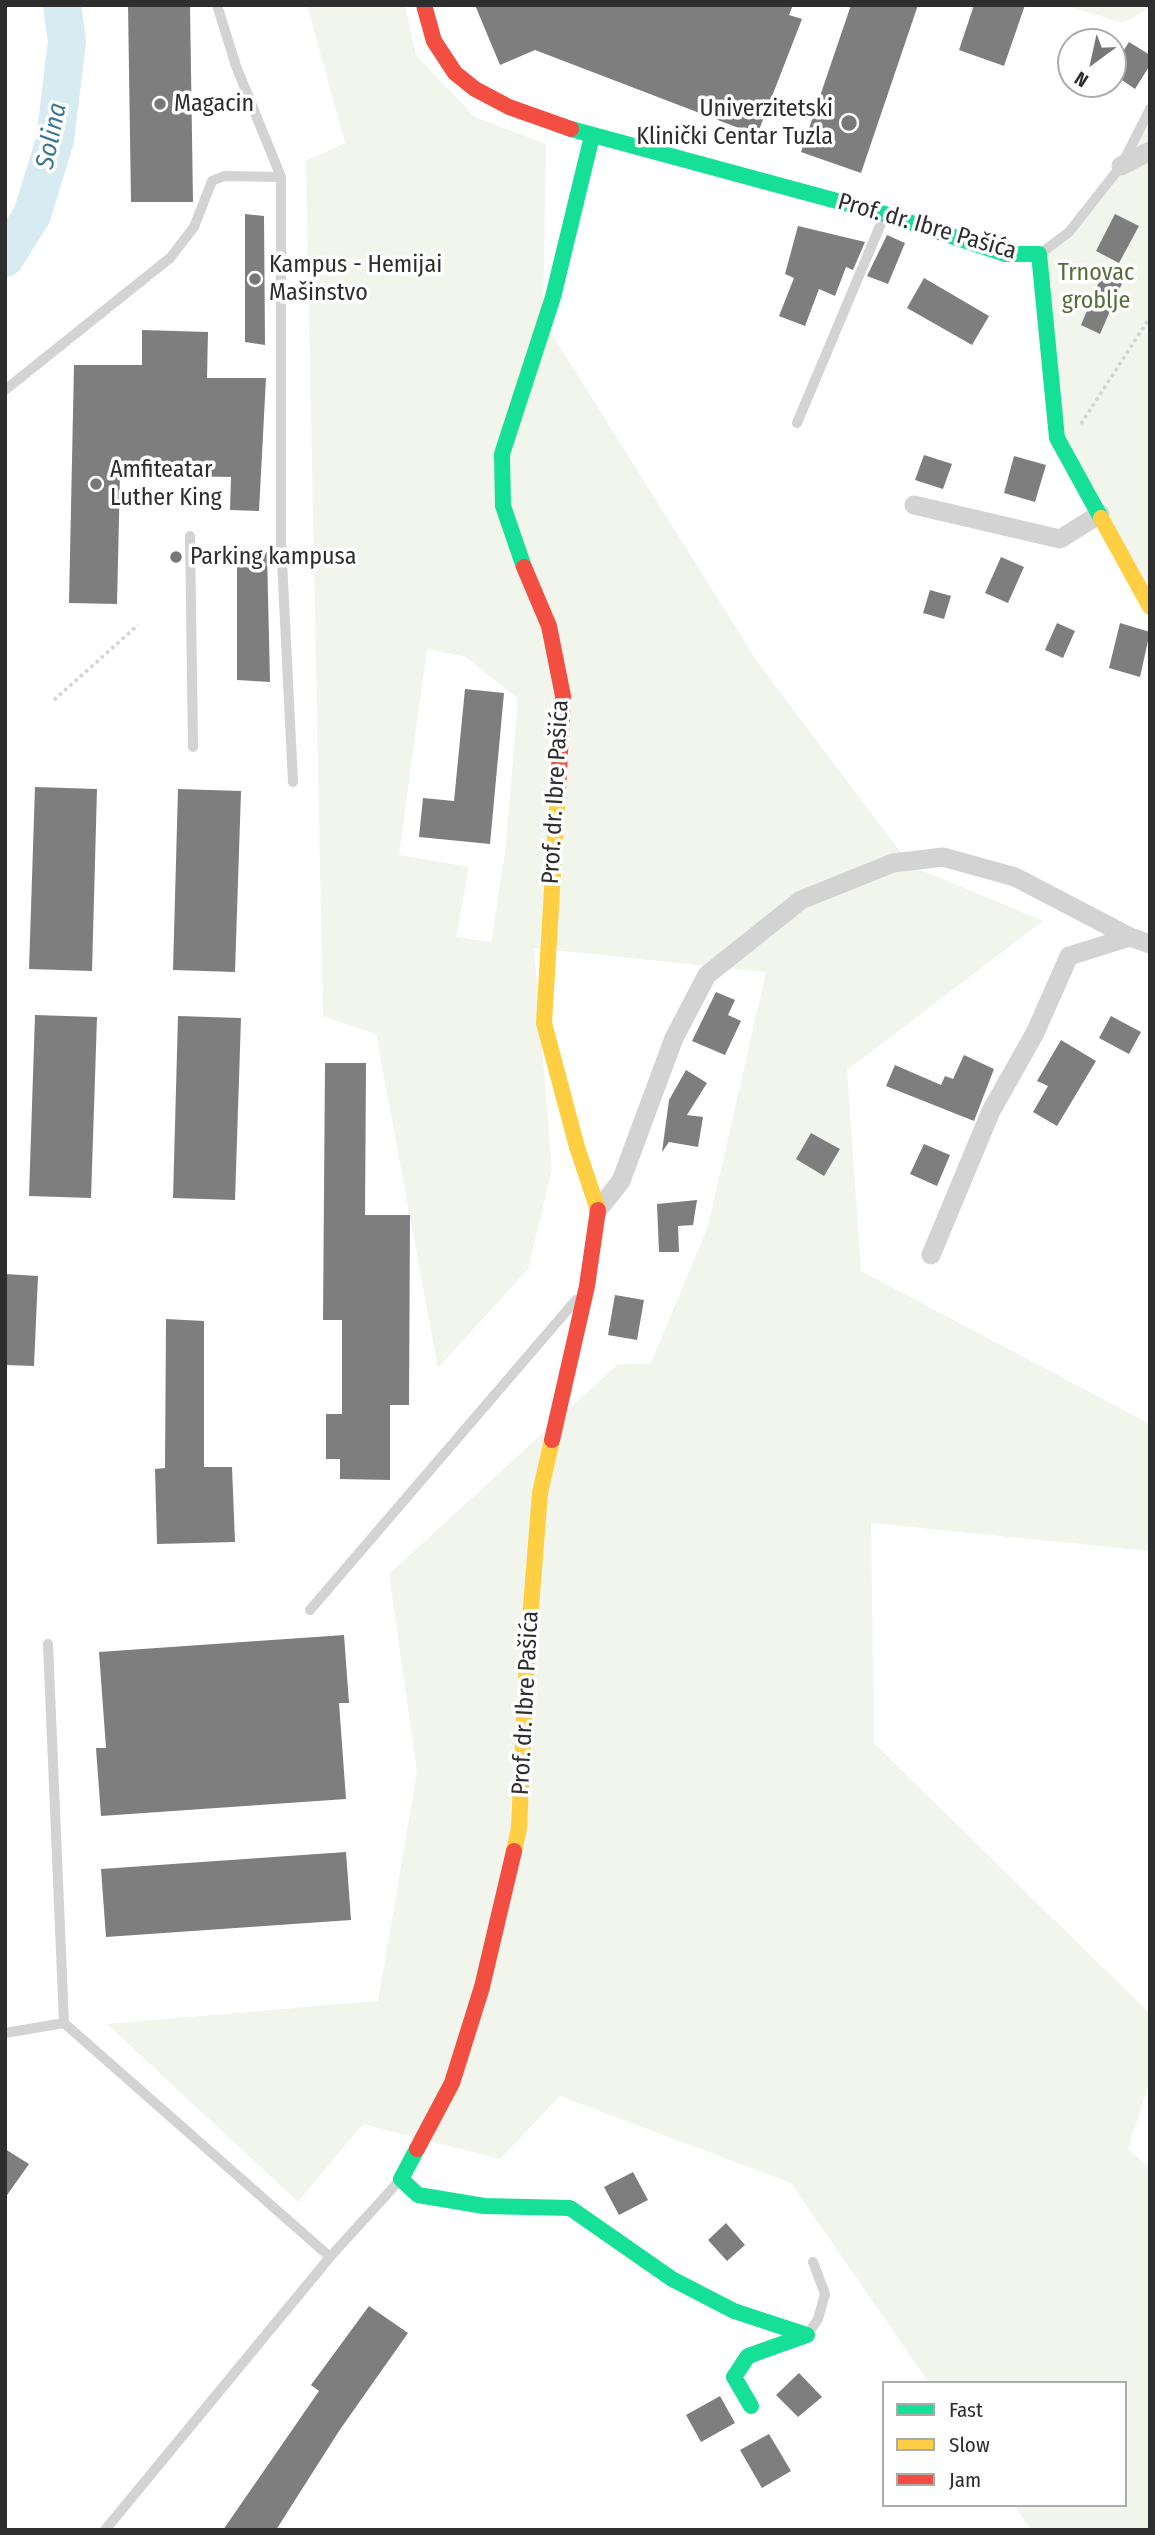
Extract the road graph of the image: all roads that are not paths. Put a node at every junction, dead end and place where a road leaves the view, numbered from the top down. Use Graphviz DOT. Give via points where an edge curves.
graph roads {
  1 [pos="217,5"];
  2 [pos="424,5"];
  3 [pos="1150,109"];
  4 [pos="592,136"];
  5 [pos="1150,151"];
  6 [pos="1121,166"];
  7 [pos="281,177"];
  8 [pos="885,214"];
  9 [pos="1039,254"];
  10 [pos="5,390"];
  11 [pos="797,423"];
  12 [pos="914,505"];
  13 [pos="1100,514"];
  14 [pos="190,536"];
  15 [pos="1150,607"];
  16 [pos="192,747"];
  17 [pos="293,782"];
  18 [pos="1130,937"];
  19 [pos="1150,944"];
  20 [pos="598,1210"];
  21 [pos="931,1255"];
  22 [pos="587,1286"];
  23 [pos="310,1610"];
  24 [pos="48,1644"];
  25 [pos="64,2023"];
  26 [pos="5,2033"];
  27 [pos="401,2179"];
  28 [pos="330,2257"];
  29 [pos="813,2262"];
  30 [pos="807,2335"];
  31 [pos="751,2406"];
  32 [pos="105,2530"];
  1 -- 7 [label="lane"];
  2 -- 4 [label="street, Prof. dr. Ibre Pašića" via="441,56 475,89 509,107"];
  3 -- 6 [label="lane"];
  4 -- 8 [label="street, Prof. dr. Ibre Pašića"];
  4 -- 20 [label="street, Prof. dr. Ibre Pašića" via="553,297 502,454 503,506 549,626 563,696 544,1023"];
  5 -- 6 [label="street"];
  6 -- 9 [label="lane" via="1069,232"];
  7 -- 10 [label="lane" via="224,176 212,181 194,227 170,258"];
  7 -- 17 [label="lane" via="281,541"];
  8 -- 9 [label="street, Prof. dr. Ibre Pašića" via="1005,254"];
  8 -- 11 [label="lane"];
  9 -- 13 [label="street, Prof. dr. Ibre Pašića" via="1057,438"];
  12 -- 13 [label="street" via="1060,538"];
  13 -- 15 [label="street, Prof. dr. Ibre Pašića"];
  14 -- 16 [label="lane"];
  18 -- 19 [label="street"];
  18 -- 20 [label="street" via="1015,877 943,858 893,863 801,900 707,975 674,1038 621,1181"];
  18 -- 21 [label="street" via="1069,956 1035,1033 990,1111"];
  20 -- 22 [label="street, Prof. dr. Ibre Pašića"];
  22 -- 23 [label="lane"];
  22 -- 27 [label="street, Prof. dr. Ibre Pašića" via="540,1493 519,1828 482,1987 452,2083"];
  24 -- 25 [label="lane"];
  25 -- 26 [label="lane"];
  25 -- 28 [label="lane"];
  27 -- 28 [label="lane"];
  27 -- 30 [label="street" via="418,2195 485,2206 570,2208 672,2279 733,2311"];
  28 -- 32 [label="lane"];
  29 -- 30 [label="lane" via="825,2294 818,2319"];
  30 -- 31 [label="street" via="748,2356 734,2377"];
}
